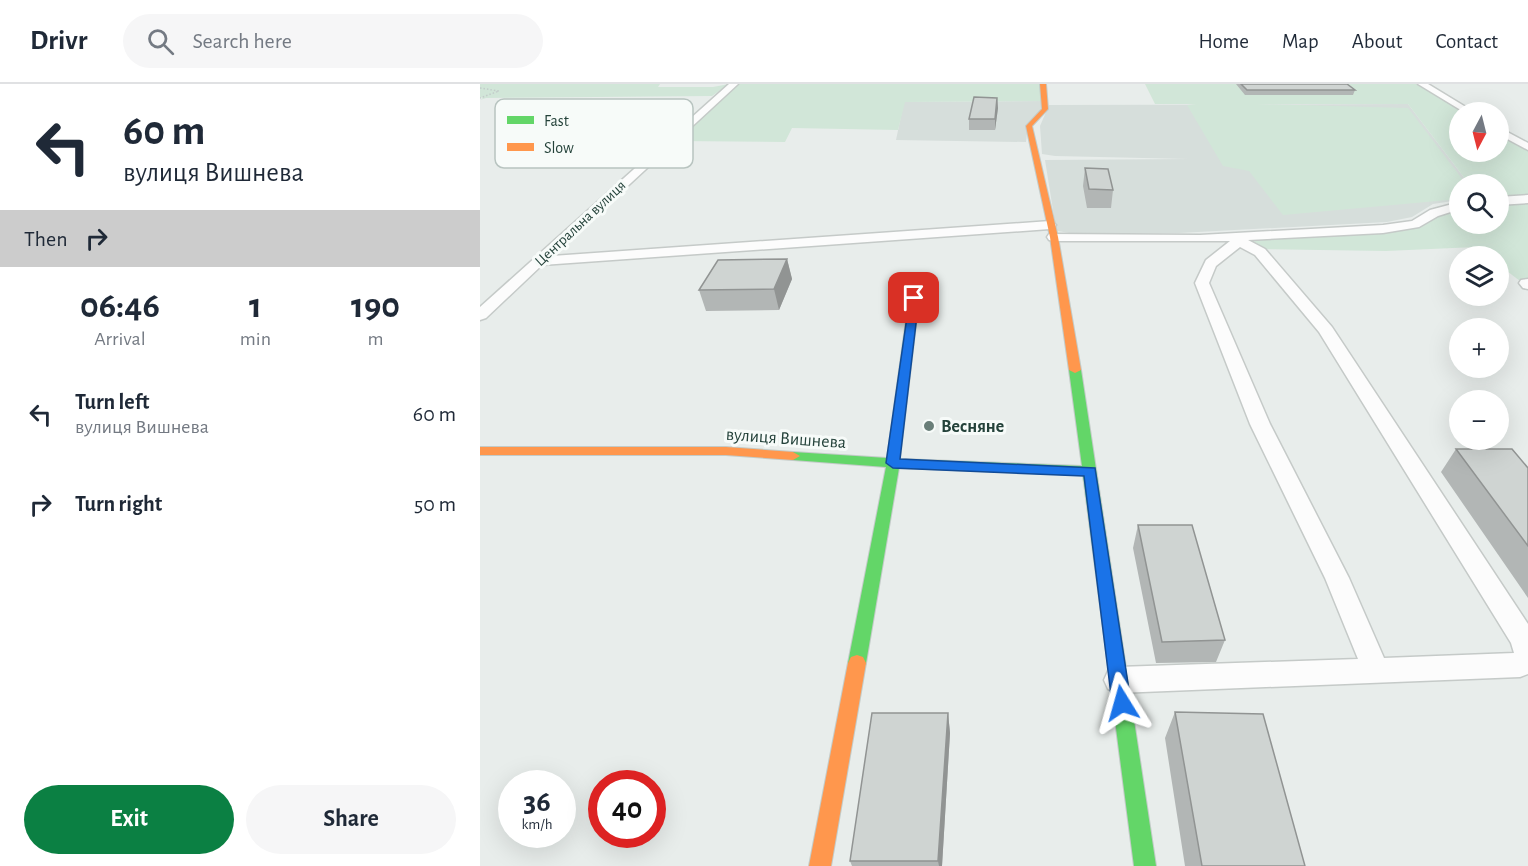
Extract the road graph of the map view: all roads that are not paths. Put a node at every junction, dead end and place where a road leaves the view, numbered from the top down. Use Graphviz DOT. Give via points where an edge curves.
graph roads {
  1 [pos="734,84"];
  2 [pos="1043,84"];
  3 [pos="1422,84"];
  4 [pos="1453,102"];
  5 [pos="693,119"];
  6 [pos="1509,136"];
  7 [pos="1528,147"];
  8 [pos="640,168"];
  9 [pos="1528,199"];
  10 [pos="1509,200"];
  11 [pos="1449,207"];
  12 [pos="1052,231"];
  13 [pos="1274,235"];
  14 [pos="1236,239"];
  15 [pos="1260,252"];
  16 [pos="539,261"];
  17 [pos="914,298"];
  18 [pos="480,315"];
  19 [pos="480,451"];
  20 [pos="893,463"];
  21 [pos="1090,471"];
  22 [pos="1528,657"];
  23 [pos="1376,670"];
  24 [pos="1118,680"];
  25 [pos="820,866"];
  26 [pos="1145,866"];
  1 -- 5 [label="street, Центральна вулиця"];
  2 -- 12 [label="street" via="1045,109 1029,126"];
  3 -- 4 [label="street"];
  6 -- 7 [label="street"];
  8 -- 16 [label="street, Центральна вулиця"];
  9 -- 10 [label="street"];
  11 -- 13 [label="street" via="1401,227"];
  12 -- 14 [label="street"];
  12 -- 16 [label="street"];
  12 -- 21 [label="street"];
  13 -- 14 [label="street"];
  13 -- 15 [label="street"];
  14 -- 15 [label="street"];
  14 -- 23 [label="street" via="1209,263 1202,283 1260,424 1337,578"];
  15 -- 22 [label="street" via="1326,330 1523,639"];
  16 -- 18 [label="street, Центральна вулиця"];
  17 -- 20 [label="street"];
  19 -- 20 [label="street, вулиця Вишнева" via="726,451"];
  20 -- 21 [label="street, вулиця Вишнева"];
  20 -- 25 [label="street"];
  21 -- 24 [label="street"];
  22 -- 23 [label="street" via="1520,665"];
  23 -- 24 [label="street"];
  24 -- 26 [label="street"];
}
